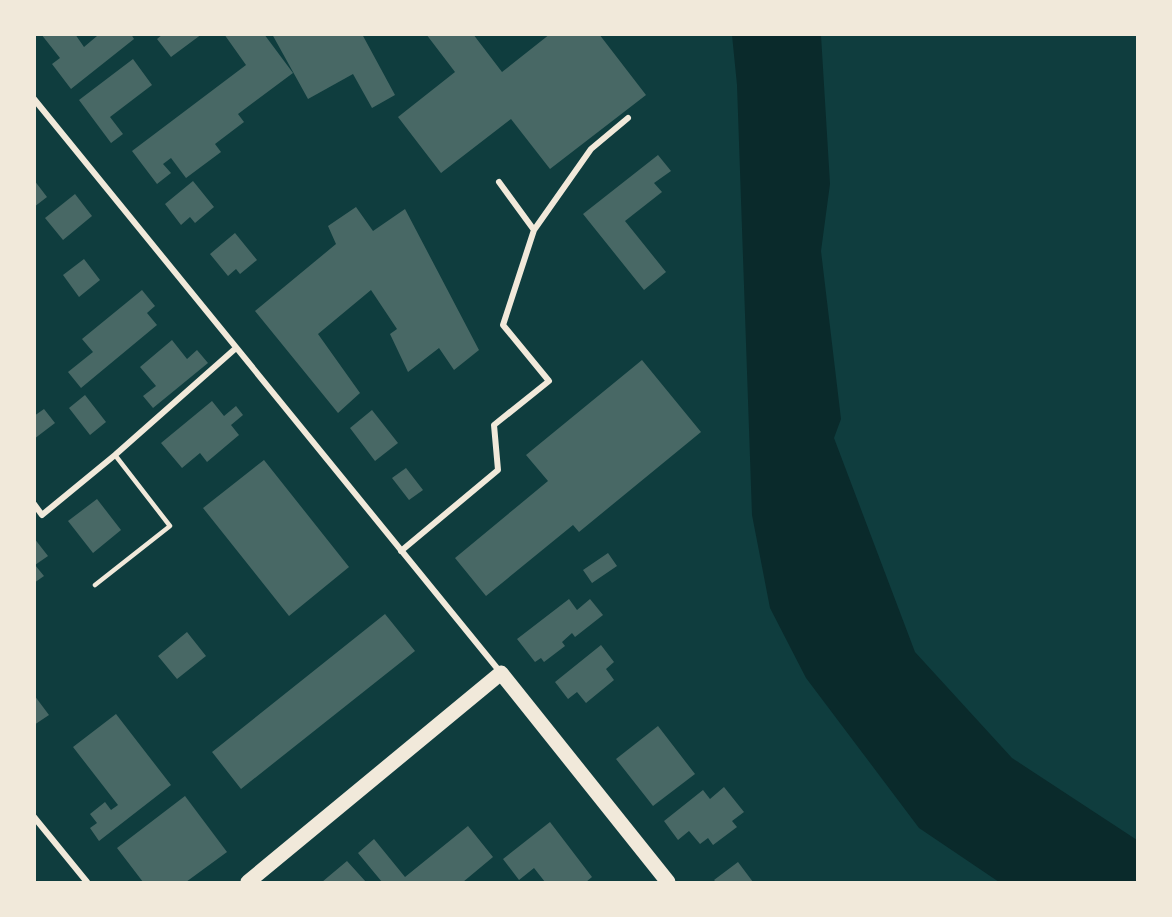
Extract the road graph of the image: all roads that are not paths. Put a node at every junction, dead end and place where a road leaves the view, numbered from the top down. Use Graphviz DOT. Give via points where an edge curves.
graph roads {
  1 [pos="34,99"];
  2 [pos="628,118"];
  3 [pos="499,182"];
  4 [pos="534,230"];
  5 [pos="236,348"];
  6 [pos="114,455"];
  7 [pos="34,504"];
  8 [pos="401,551"];
  9 [pos="94,585"];
  10 [pos="501,674"];
  11 [pos="34,817"];
  12 [pos="87,882"];
  13 [pos="248,882"];
  14 [pos="668,882"];
  1 -- 5 [label="street"];
  2 -- 4 [label="street" via="591,148"];
  3 -- 4 [label="street"];
  4 -- 8 [label="street" via="503,325 549,381 494,425 498,470"];
  5 -- 6 [label="street"];
  5 -- 8 [label="street"];
  6 -- 7 [label="street" via="42,515"];
  6 -- 9 [label="lane" via="170,526"];
  8 -- 10 [label="street"];
  10 -- 13 [label="main road"];
  10 -- 14 [label="main road"];
  11 -- 12 [label="street"];
}
